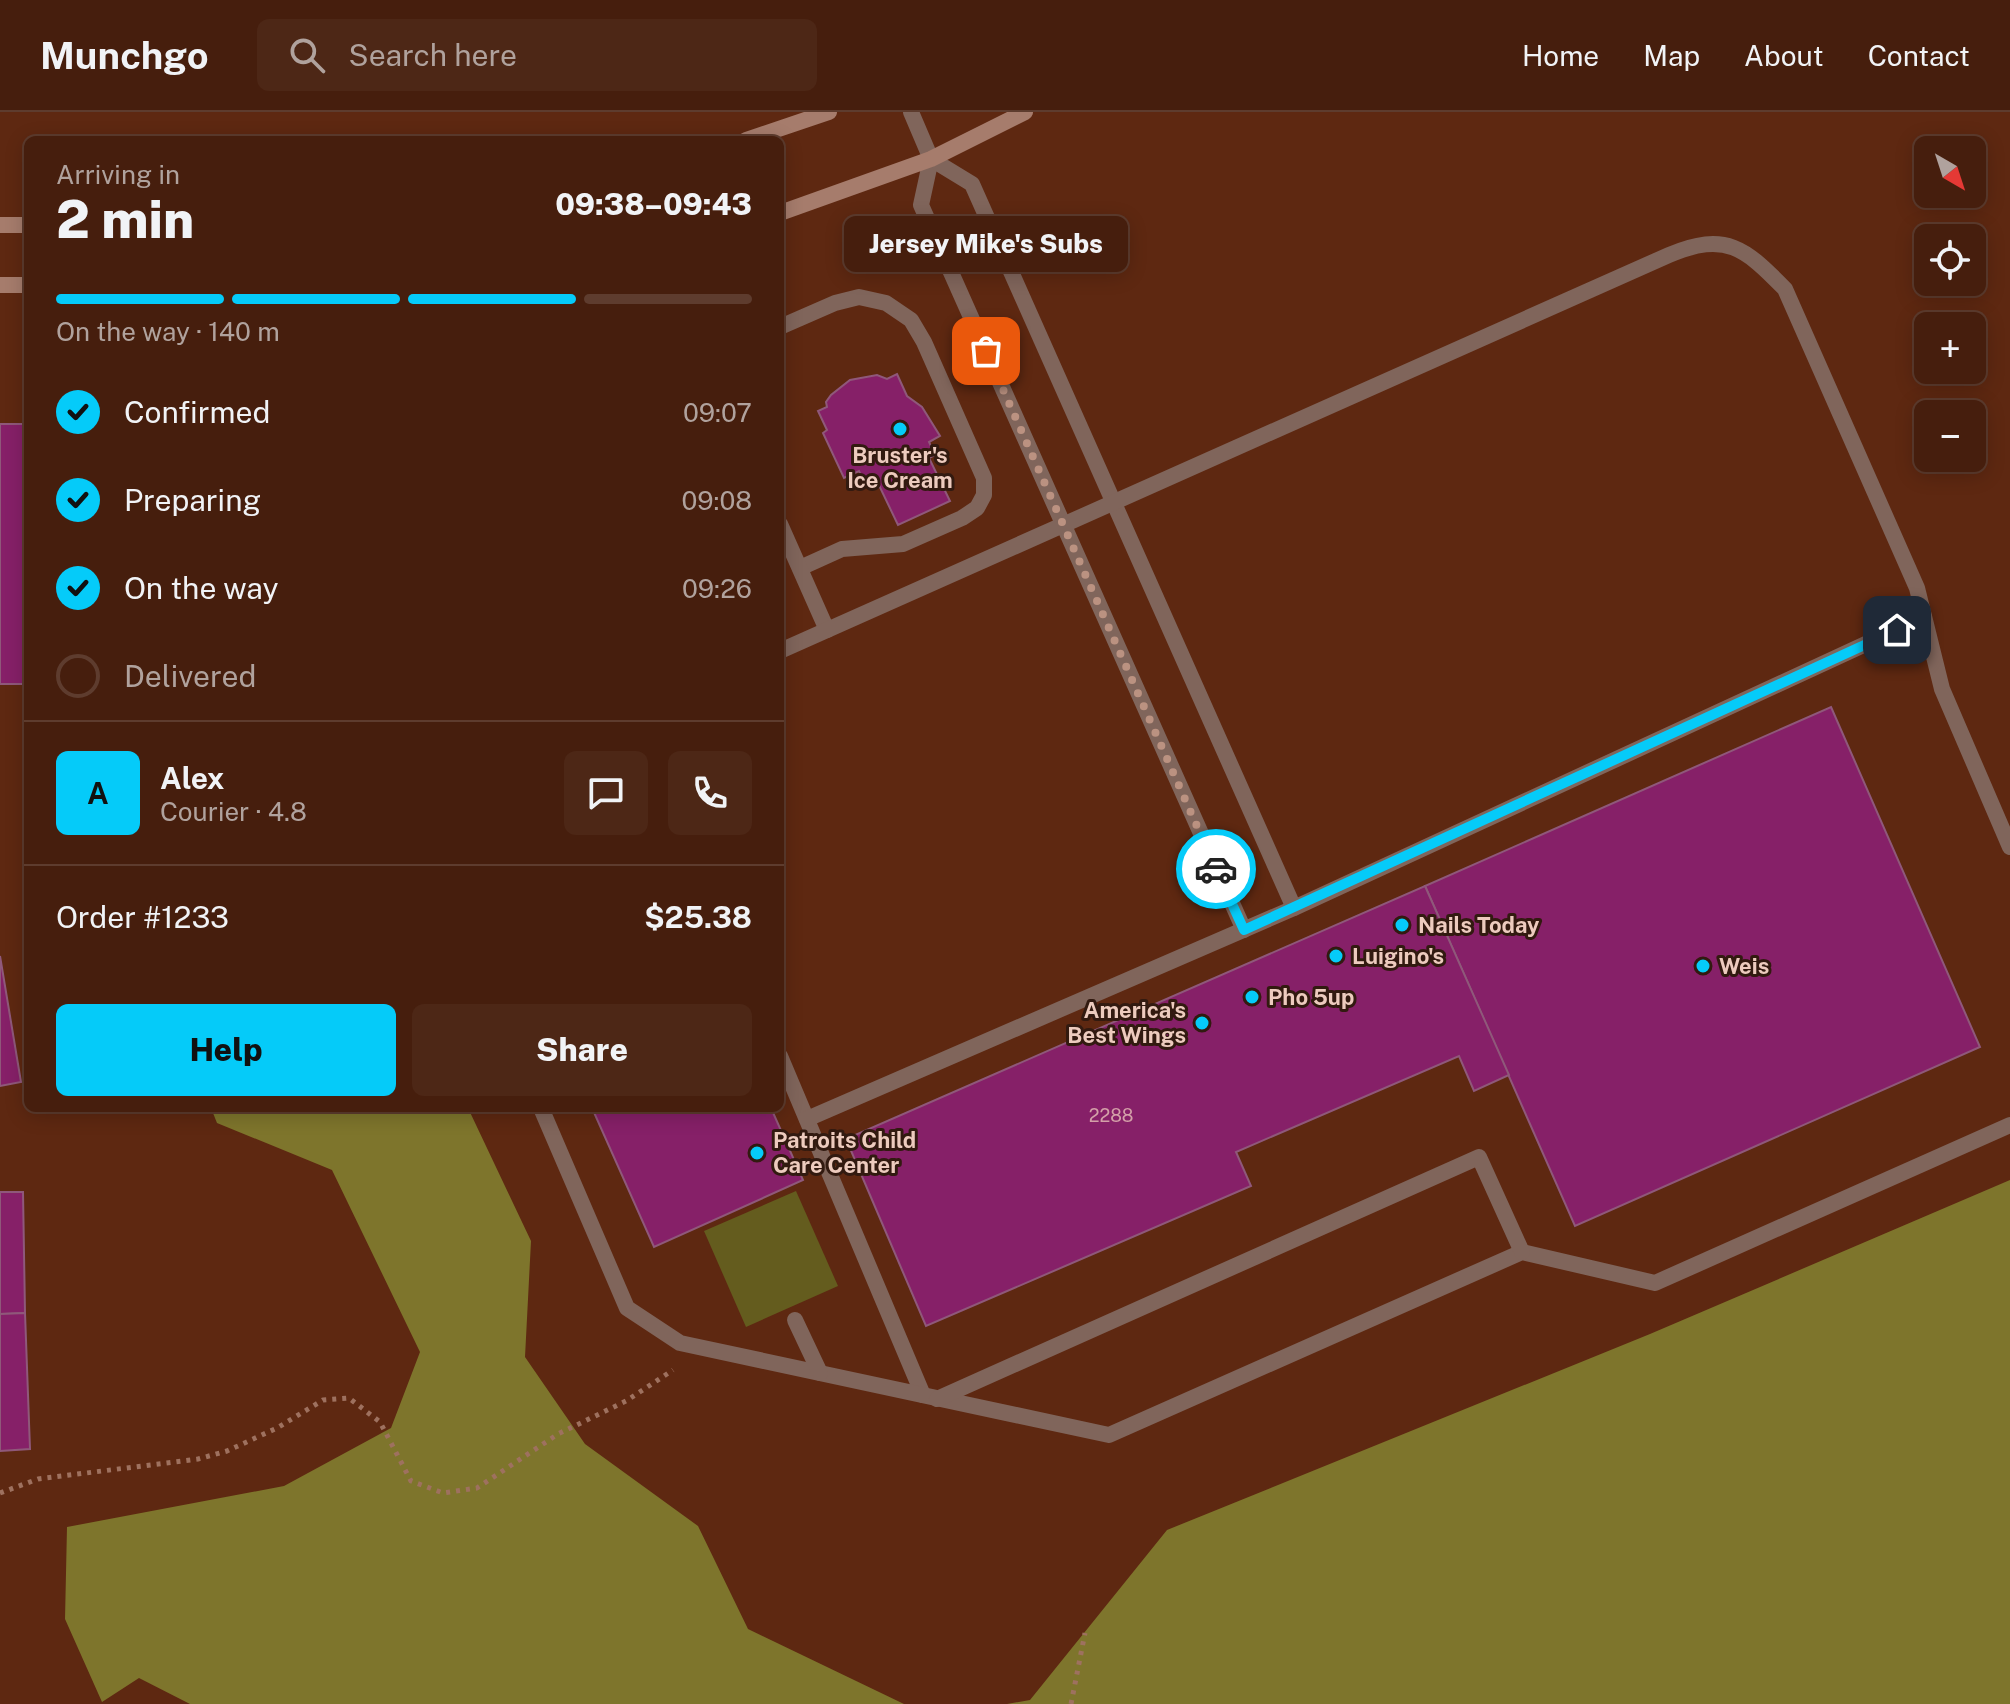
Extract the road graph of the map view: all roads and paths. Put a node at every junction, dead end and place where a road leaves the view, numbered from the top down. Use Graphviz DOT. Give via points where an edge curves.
graph roads {
  1 [pos="829,112"];
  2 [pos="911,112"];
  3 [pos="1025,112"];
  4 [pos="758,136"];
  5 [pos="931,159"];
  6 [pos="784,212"];
  7 [pos="0,225"];
  8 [pos="24,225"];
  9 [pos="0,285"];
  10 [pos="24,285"];
  11 [pos="784,325"];
  12 [pos="1114,505"];
  13 [pos="1064,527"];
  14 [pos="784,533"];
  15 [pos="800,568"];
  16 [pos="1924,617"];
  17 [pos="827,630"];
  18 [pos="784,649"];
  19 [pos="2010,847"];
  20 [pos="1294,908"];
  21 [pos="1244,930"];
  22 [pos="784,1065"];
  23 [pos="543,1112"];
  24 [pos="807,1119"];
  25 [pos="2010,1125"];
  26 [pos="1522,1252"];
  27 [pos="795,1320"];
  28 [pos="684,1372"];
  29 [pos="820,1373"];
  30 [pos="930,1397"];
  31 [pos="0,1493"];
  32 [pos="1085,1633"];
  33 [pos="1071,1704"];
  1 -- 4 [label="street"];
  2 -- 5 [label="lane"];
  3 -- 5 [label="street"];
  5 -- 6 [label="street"];
  5 -- 12 [label="lane" via="972,184"];
  5 -- 13 [label="lane" via="921,205"];
  7 -- 8 [label="street"];
  9 -- 10 [label="street"];
  11 -- 15 [label="lane" via="859,297 886,303 911,320 984,478 977,508 962,518 903,544 842,549"];
  12 -- 13 [label="lane"];
  12 -- 16 [label="lane" via="1690,246 1723,242 1756,259 1785,289 1917,588"];
  12 -- 20 [label="lane"];
  13 -- 17 [label="lane"];
  13 -- 21 [label="lane"];
  14 -- 15 [label="lane"];
  15 -- 17 [label="lane"];
  16 -- 19 [label="lane" via="1942,689"];
  16 -- 20 [label="lane"];
  17 -- 18 [label="lane"];
  20 -- 21 [label="lane"];
  21 -- 24 [label="lane"];
  22 -- 24 [label="lane"];
  23 -- 29 [label="lane" via="627,1308 680,1343"];
  24 -- 30 [label="lane"];
  25 -- 26 [label="lane" via="1655,1283"];
  26 -- 30 [label="lane" via="1109,1435"];
  26 -- 30 [label="lane" via="1479,1157"];
  27 -- 29 [label="lane"];
  28 -- 31 [label="path" via="669,1370 477,1488 443,1493 411,1481 380,1422 349,1398 323,1400 277,1428 198,1459 38,1479"];
  29 -- 30 [label="lane"];
  32 -- 33 [label="path"];
}
